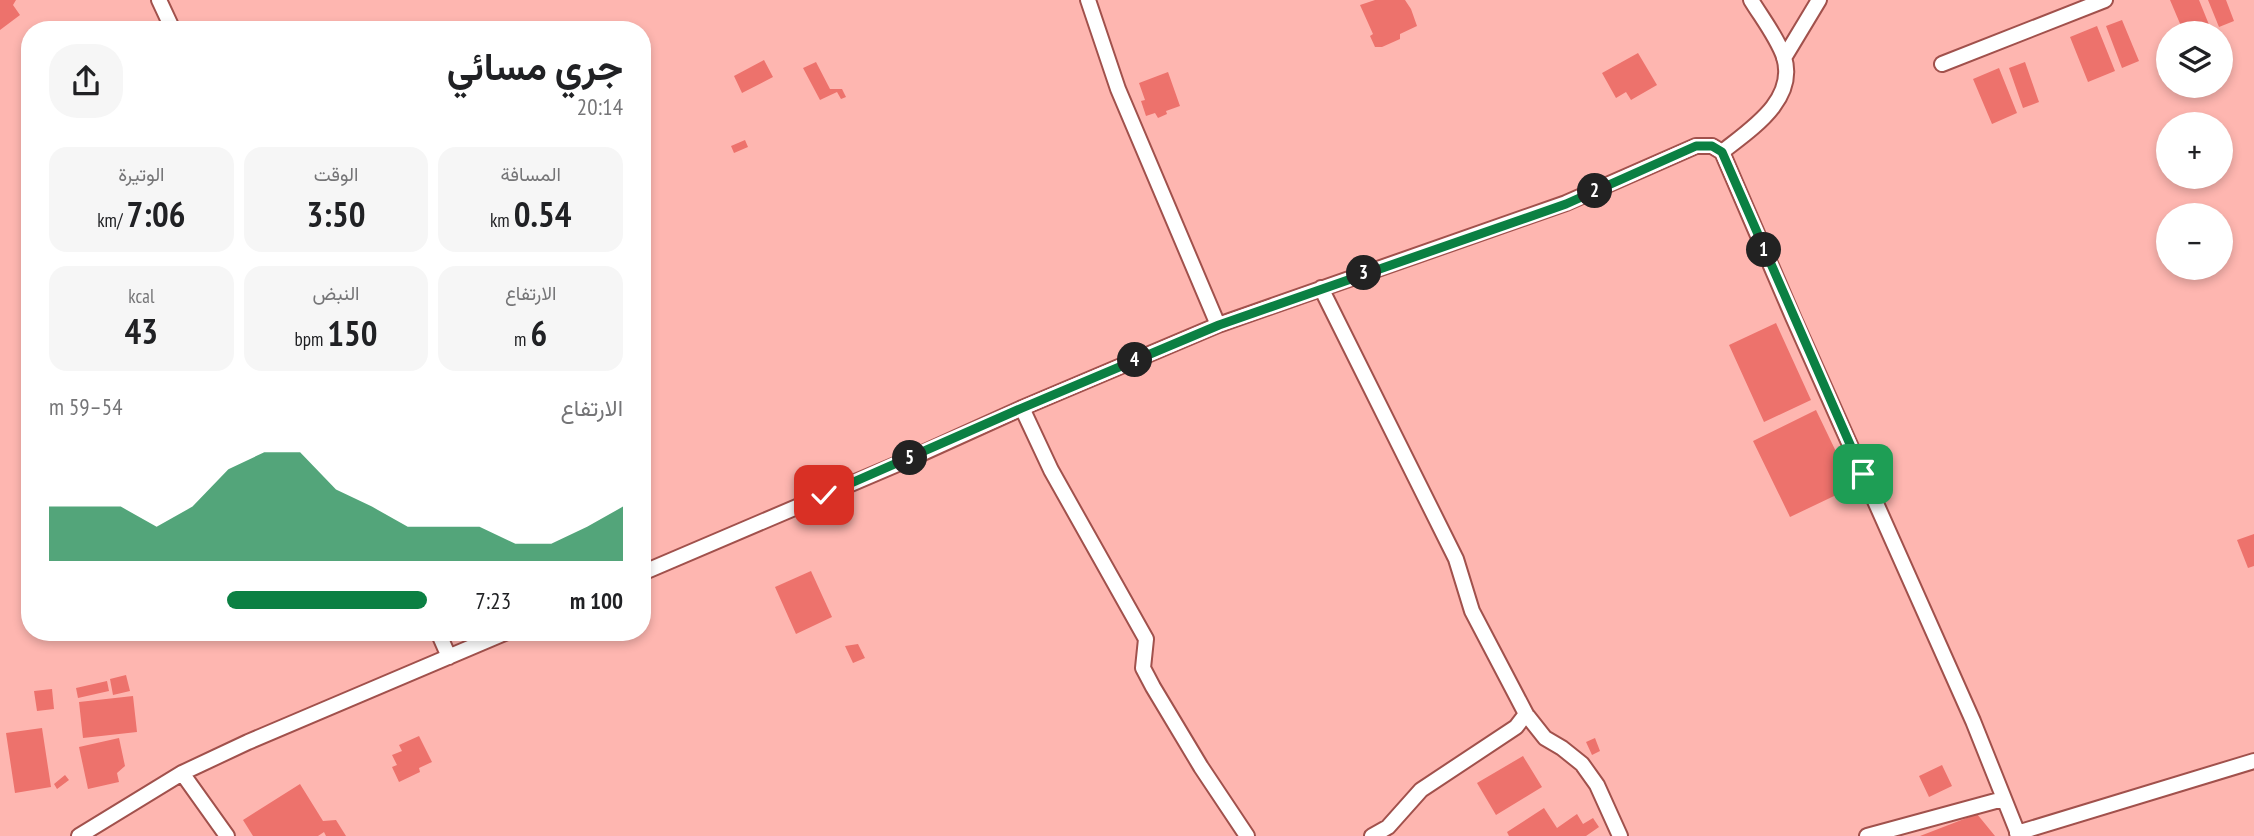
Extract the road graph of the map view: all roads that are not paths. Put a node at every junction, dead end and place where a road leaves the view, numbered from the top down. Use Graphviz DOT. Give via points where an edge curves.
graph roads {
  1 [pos="159,0"];
  2 [pos="1088,0"];
  3 [pos="1751,0"];
  4 [pos="1819,0"];
  5 [pos="2105,0"];
  6 [pos="169,21"];
  7 [pos="1784,58"];
  8 [pos="1942,64"];
  9 [pos="1722,152"];
  10 [pos="1321,288"];
  11 [pos="1219,325"];
  12 [pos="1022,408"];
  13 [pos="651,569"];
  14 [pos="442,641"];
  15 [pos="486,641"];
  16 [pos="450,657"];
  17 [pos="1526,714"];
  18 [pos="2254,761"];
  19 [pos="183,773"];
  20 [pos="2003,799"];
  21 [pos="2018,835"];
  22 [pos="79,836"];
  23 [pos="227,836"];
  24 [pos="1247,836"];
  25 [pos="1372,836"];
  26 [pos="1620,836"];
  27 [pos="1867,836"];
  1 -- 6 [label="street"];
  2 -- 11 [label="street" via="1118,89"];
  3 -- 7 [label="street"];
  4 -- 7 [label="street"];
  5 -- 8 [label="street"];
  7 -- 9 [label="street" via="1787,74 1781,96 1766,116"];
  9 -- 10 [label="street" via="1712,146 1696,146 1566,204"];
  9 -- 20 [label="street" via="1973,721"];
  10 -- 11 [label="street"];
  10 -- 17 [label="street" via="1456,559 1472,611"];
  11 -- 12 [label="street"];
  12 -- 13 [label="street"];
  12 -- 24 [label="street" via="1051,470 1146,639 1143,668"];
  14 -- 16 [label="street"];
  15 -- 16 [label="street"];
  16 -- 19 [label="street"];
  17 -- 25 [label="street" via="1516,727 1421,790 1388,827"];
  17 -- 26 [label="street" via="1545,738 1582,764"];
  18 -- 21 [label="street"];
  19 -- 22 [label="street"];
  19 -- 23 [label="street"];
  20 -- 21 [label="street"];
  20 -- 27 [label="street"];
}
